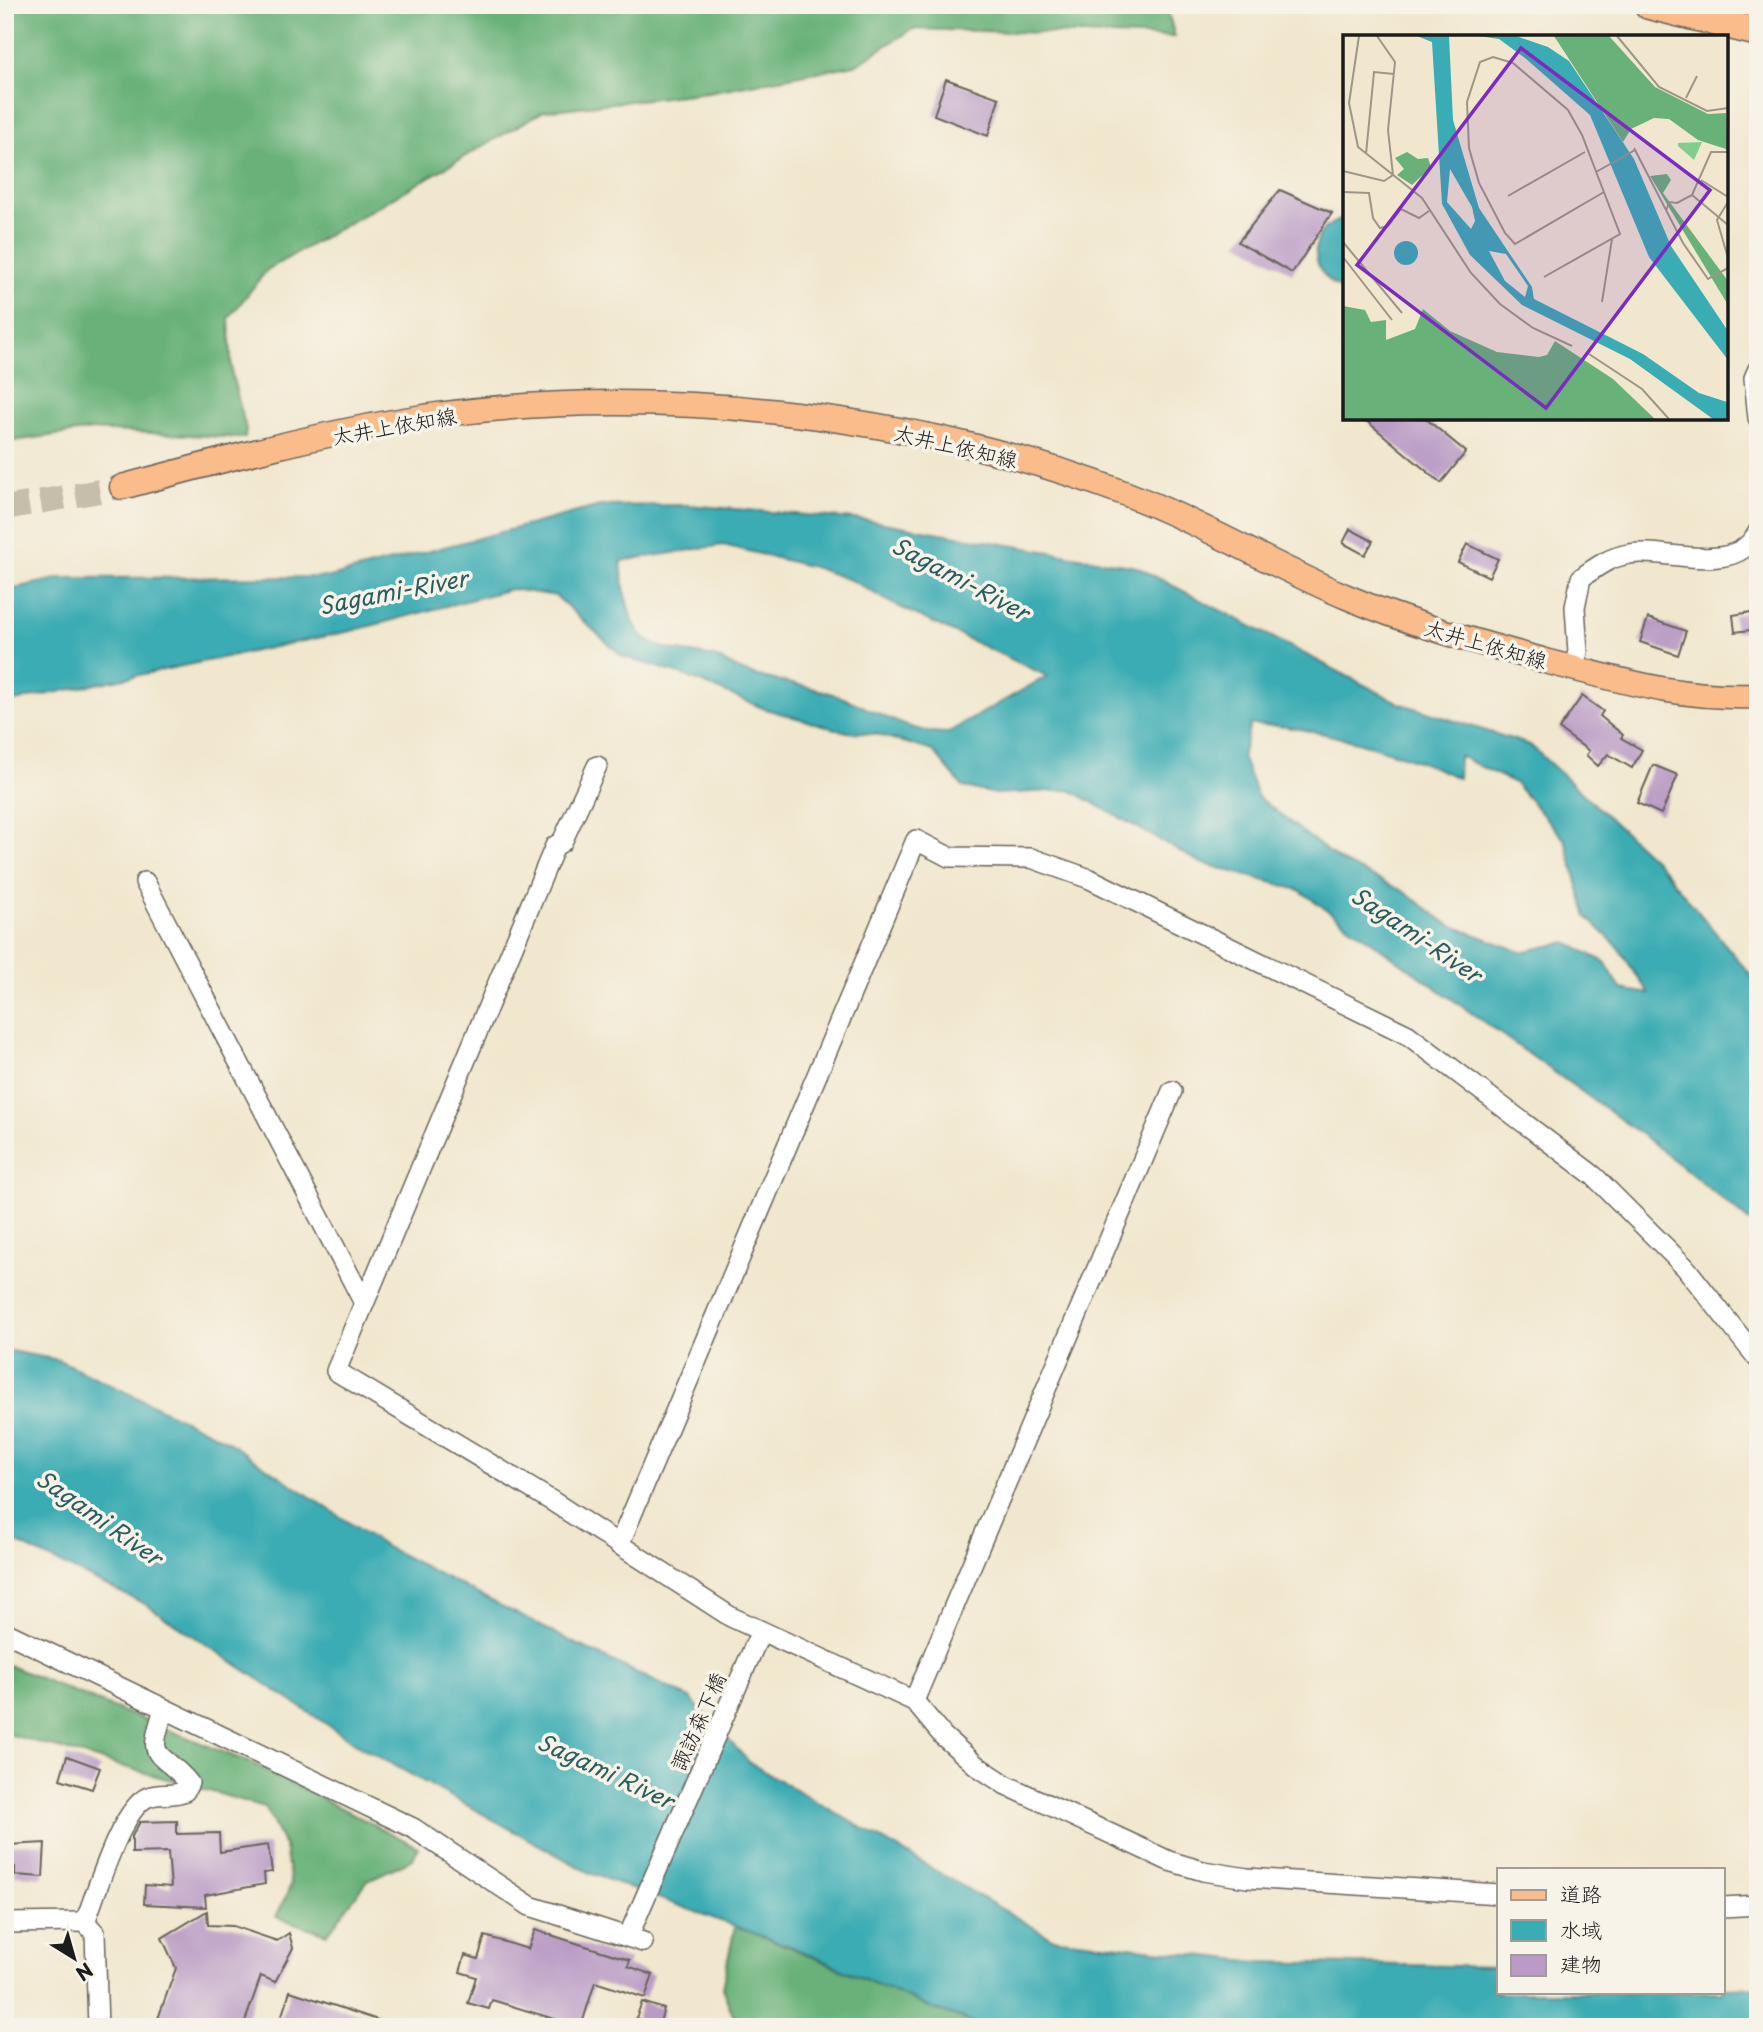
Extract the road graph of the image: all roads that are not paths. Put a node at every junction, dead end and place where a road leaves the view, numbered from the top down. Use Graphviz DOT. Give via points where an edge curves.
graph roads {
  1 [pos="1649,5"];
  2 [pos="1758,32"];
  3 [pos="1758,369"];
  4 [pos="1758,418"];
  5 [pos="122,487"];
  6 [pos="1758,532"];
  7 [pos="1573,668"];
  8 [pos="1758,696"];
  9 [pos="597,766"];
  10 [pos="145,882"];
  11 [pos="1172,1091"];
  12 [pos="364,1303"];
  13 [pos="1758,1359"];
  14 [pos="619,1545"];
  15 [pos="5,1632"];
  16 [pos="758,1640"];
  17 [pos="914,1701"];
  18 [pos="164,1710"];
  19 [pos="1497,1894"];
  20 [pos="1758,1905"];
  21 [pos="1724,1907"];
  22 [pos="85,1922"];
  23 [pos="5,1923"];
  24 [pos="98,2027"];
  1 -- 2 [label="highway"];
  3 -- 4 [label="street"];
  5 -- 7 [label="main road, 太井上依知線" via="261,449 437,415 598,404 840,420 1049,467 1126,494 1399,617"];
  6 -- 7 [label="street" via="1732,554 1700,559 1631,553 1604,562 1581,579 1575,607 1578,652"];
  7 -- 8 [label="main road, 太井上依知線" via="1679,694"];
  9 -- 12 [label="street" via="562,842 555,846"];
  10 -- 12 [label="street"];
  11 -- 17 [label="street"];
  12 -- 14 [label="street" via="336,1371"];
  13 -- 14 [label="street" via="1685,1267 1594,1176 1408,1035 1090,878 1031,858 949,857 916,840"];
  14 -- 16 [label="street"];
  15 -- 18 [label="street"];
  16 -- 17 [label="street"];
  16 -- 18 [label="street, 諏訪森下橋" via="634,1935 530,1906 413,1828"];
  17 -- 19 [label="street" via="943,1736 986,1772 1070,1817 1169,1861 1247,1878"];
  18 -- 22 [label="street" via="155,1748 189,1783 178,1795 146,1797 136,1806"];
  20 -- 21 [label="street"];
  22 -- 23 [label="street"];
  22 -- 24 [label="street" via="95,1933"];
}
